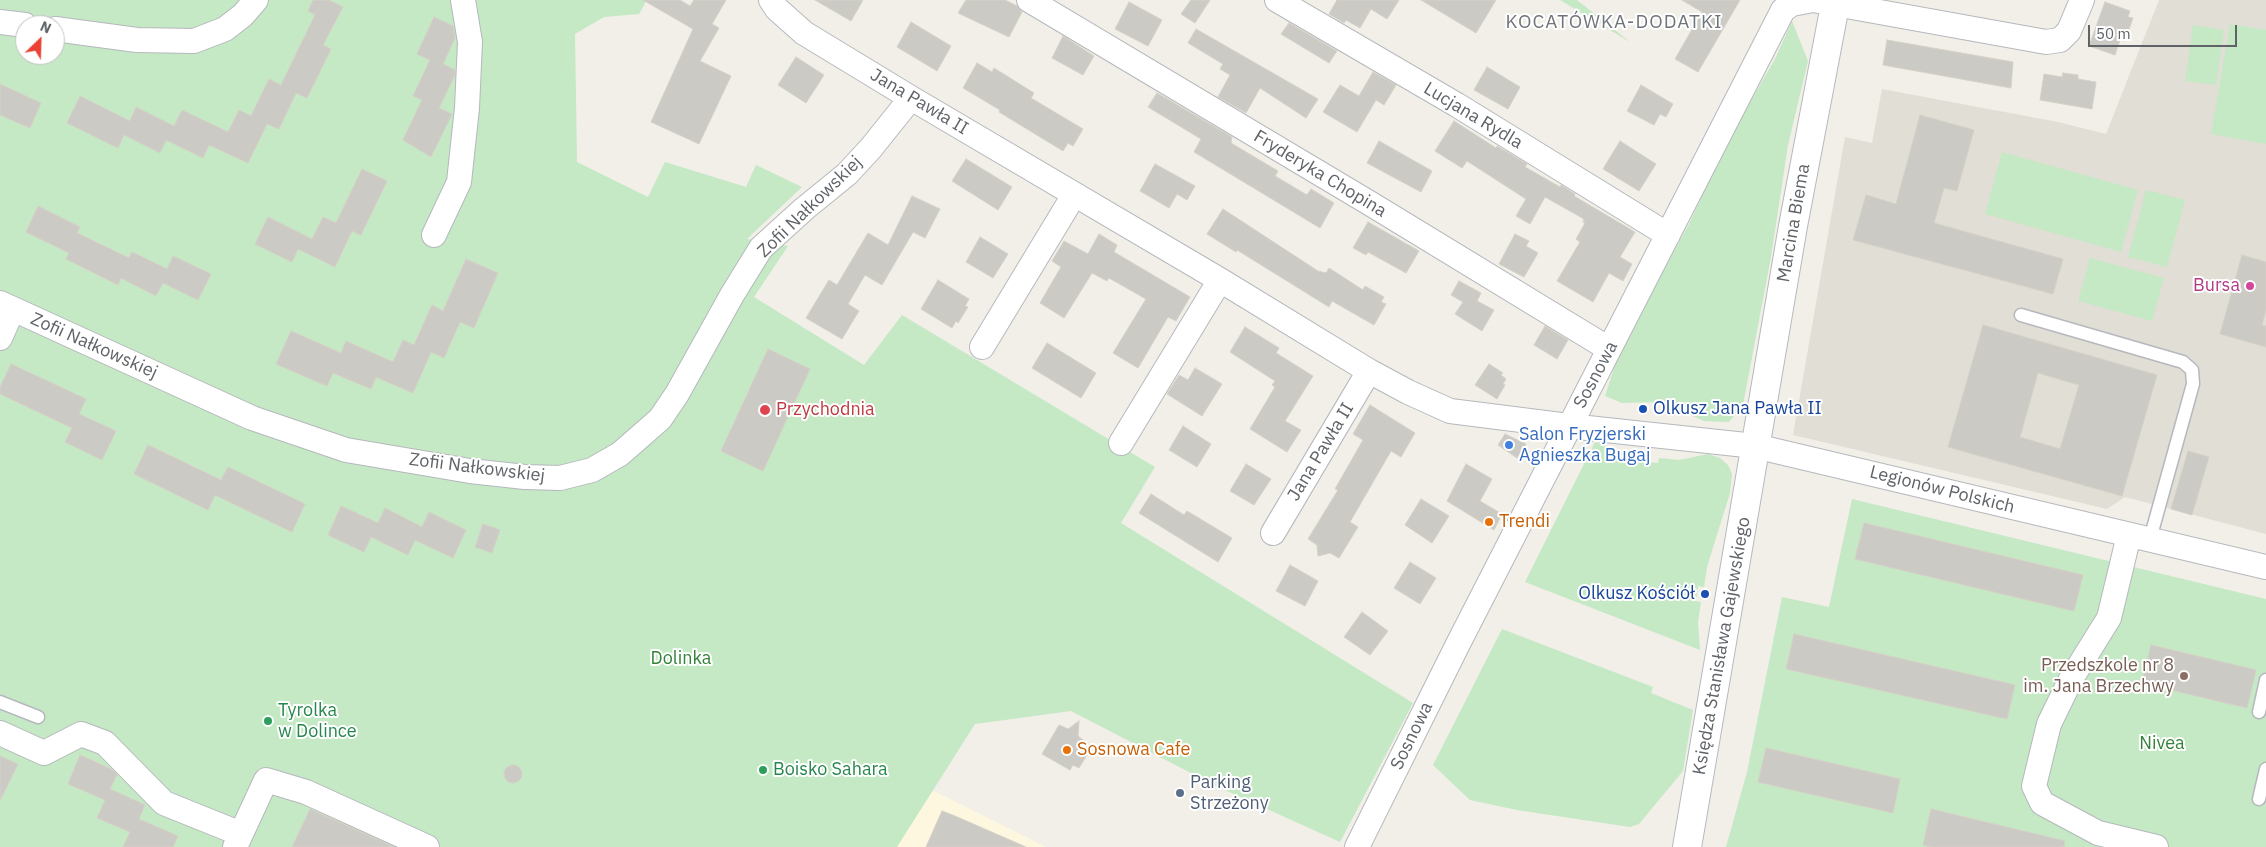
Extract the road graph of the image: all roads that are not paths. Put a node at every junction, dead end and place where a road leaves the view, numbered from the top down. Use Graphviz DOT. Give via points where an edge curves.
graph roads {
  1 [pos="256,0"];
  2 [pos="463,0"];
  3 [pos="771,0"];
  4 [pos="1029,0"];
  5 [pos="1277,0"];
  6 [pos="2082,0"];
  7 [pos="1836,2"];
  8 [pos="0,22"];
  9 [pos="15,24"];
  10 [pos="65,30"];
  11 [pos="910,98"];
  12 [pos="1074,195"];
  13 [pos="434,235"];
  14 [pos="1668,235"];
  15 [pos="1220,280"];
  16 [pos="6,306"];
  17 [pos="2021,315"];
  18 [pos="0,338"];
  19 [pos="982,347"];
  20 [pos="1609,349"];
  21 [pos="1369,371"];
  22 [pos="1569,426"];
  23 [pos="1121,443"];
  24 [pos="1755,446"];
  25 [pos="1273,533"];
  26 [pos="2139,537"];
  27 [pos="2266,566"];
  28 [pos="2266,680"];
  29 [pos="0,702"];
  30 [pos="2259,712"];
  31 [pos="38,717"];
  32 [pos="0,733"];
  33 [pos="2266,769"];
  34 [pos="2259,799"];
  35 [pos="238,840"];
  36 [pos="427,847"];
  37 [pos="1357,847"];
  38 [pos="1687,847"];
  39 [pos="2156,847"];
  1 -- 10 [label="street" via="225,29 194,41 136,40"];
  2 -- 13 [label="street" via="470,42 459,182"];
  3 -- 11 [label="street, Jana Pawła II" via="804,32"];
  4 -- 20 [label="street, Fryderyka Chopina"];
  5 -- 14 [label="street, Lucjana Rydla" via="1457,105"];
  6 -- 7 [label="street" via="2069,31 2060,40 2046,42"];
  7 -- 14 [label="street, Sosnowa" via="1813,0 1792,4 1783,10"];
  7 -- 24 [label="street, Marcina Biema"];
  8 -- 9 [label="street"];
  11 -- 12 [label="street, Jana Pawła II"];
  11 -- 16 [label="street, Zofii Nałkowskiej" via="847,174 761,248 660,419 620,454 592,470 560,478 470,471 346,450 252,418"];
  12 -- 15 [label="street, Jana Pawła II"];
  12 -- 19 [label="street"];
  14 -- 20 [label="street, Sosnowa"];
  15 -- 21 [label="street, Jana Pawła II"];
  15 -- 23 [label="street"];
  16 -- 18 [label="street, Zofii Nałkowskiej"];
  17 -- 26 [label="lane" via="2183,362 2192,370 2193,384"];
  20 -- 22 [label="street, Sosnowa"];
  21 -- 22 [label="street, Jana Pawła II" via="1450,411"];
  21 -- 25 [label="street, Jana Pawła II"];
  22 -- 24 [label="street, Jana Pawła II"];
  22 -- 37 [label="street, Sosnowa"];
  24 -- 26 [label="street, Legionów Polskich"];
  24 -- 38 [label="street, Księdza Stanisława Gajewskiego"];
  26 -- 27 [label="street, Legionów Polskich"];
  26 -- 39 [label="street" via="2109,618 2071,679 2049,724 2034,786 2042,803 2098,833"];
  28 -- 30 [label="lane"];
  29 -- 31 [label="lane"];
  32 -- 35 [label="street" via="44,753 81,734 105,743 164,803"];
  33 -- 34 [label="lane"];
  35 -- 36 [label="street" via="266,780 306,792"];
}
